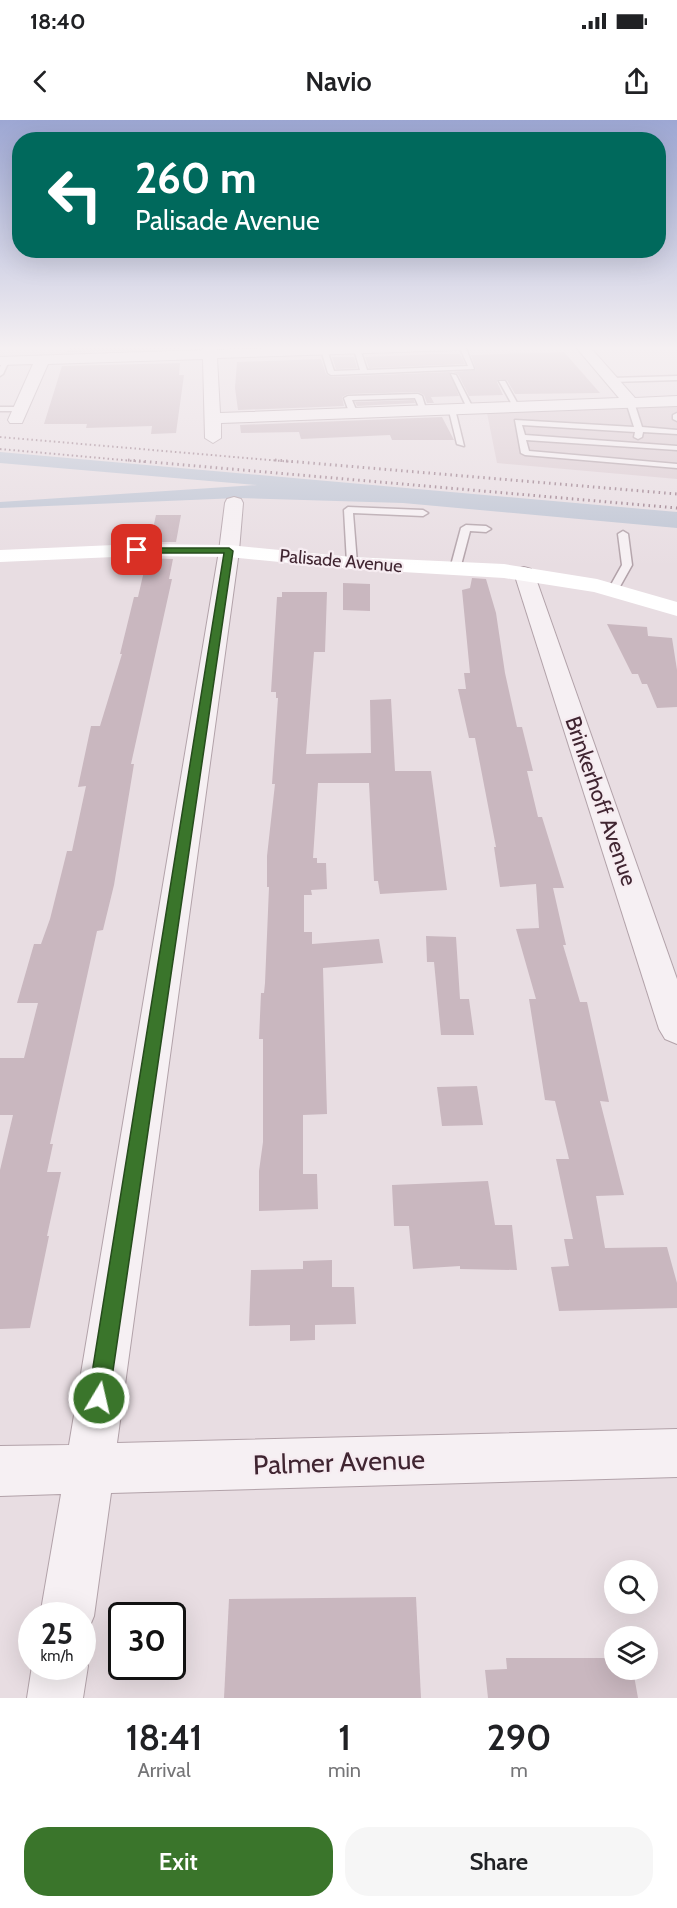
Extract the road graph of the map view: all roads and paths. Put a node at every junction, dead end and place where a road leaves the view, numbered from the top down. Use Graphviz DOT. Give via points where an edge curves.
graph roads {
  1 [pos="213,420"];
  2 [pos="454,420"];
  3 [pos="635,420"];
  4 [pos="639,429"];
  5 [pos="677,432"];
  6 [pos="522,437"];
  7 [pos="213,439"];
  8 [pos="461,444"];
  9 [pos="637,445"];
  10 [pos="677,448"];
  11 [pos="636,462"];
  12 [pos="677,466"];
  13 [pos="234,503"];
  14 [pos="423,513"];
  15 [pos="486,530"];
  16 [pos="623,534"];
  17 [pos="229,551"];
  18 [pos="0,556"];
  19 [pos="352,563"];
  20 [pos="455,568"];
  21 [pos="524,573"];
  22 [pos="613,590"];
  23 [pos="677,609"];
  24 [pos="677,1029"];
  25 [pos="677,1453"];
  26 [pos="88,1468"];
  27 [pos="0,1471"];
  28 [pos="69,1602"];
  29 [pos="58,1680"];
  30 [pos="56,1698"];
  1 -- 7 [label="street"];
  2 -- 8 [label="lane"];
  3 -- 4 [label="lane"];
  4 -- 5 [label="lane"];
  4 -- 6 [label="lane" via="518,422"];
  4 -- 9 [label="lane"];
  6 -- 9 [label="lane"];
  6 -- 11 [label="lane" via="525,453"];
  9 -- 10 [label="lane"];
  9 -- 11 [label="lane"];
  11 -- 12 [label="lane"];
  13 -- 17 [label="street"];
  14 -- 19 [label="lane" via="348,510"];
  15 -- 20 [label="lane" via="466,528"];
  16 -- 22 [label="lane" via="627,565"];
  17 -- 18 [label="street, Palisade Avenue" via="137,550"];
  17 -- 19 [label="street, Palisade Avenue"];
  17 -- 26 [label="street"];
  19 -- 20 [label="street, Palisade Avenue"];
  20 -- 21 [label="street, Palisade Avenue"];
  21 -- 22 [label="street, Palisade Avenue"];
  21 -- 24 [label="street, Brinkerhoff Avenue"];
  22 -- 23 [label="street, Palisade Avenue"];
  25 -- 26 [label="street, Palmer Avenue"];
  26 -- 27 [label="street, Palmer Avenue"];
  26 -- 28 [label="street"];
  29 -- 30 [label="street"];
}
